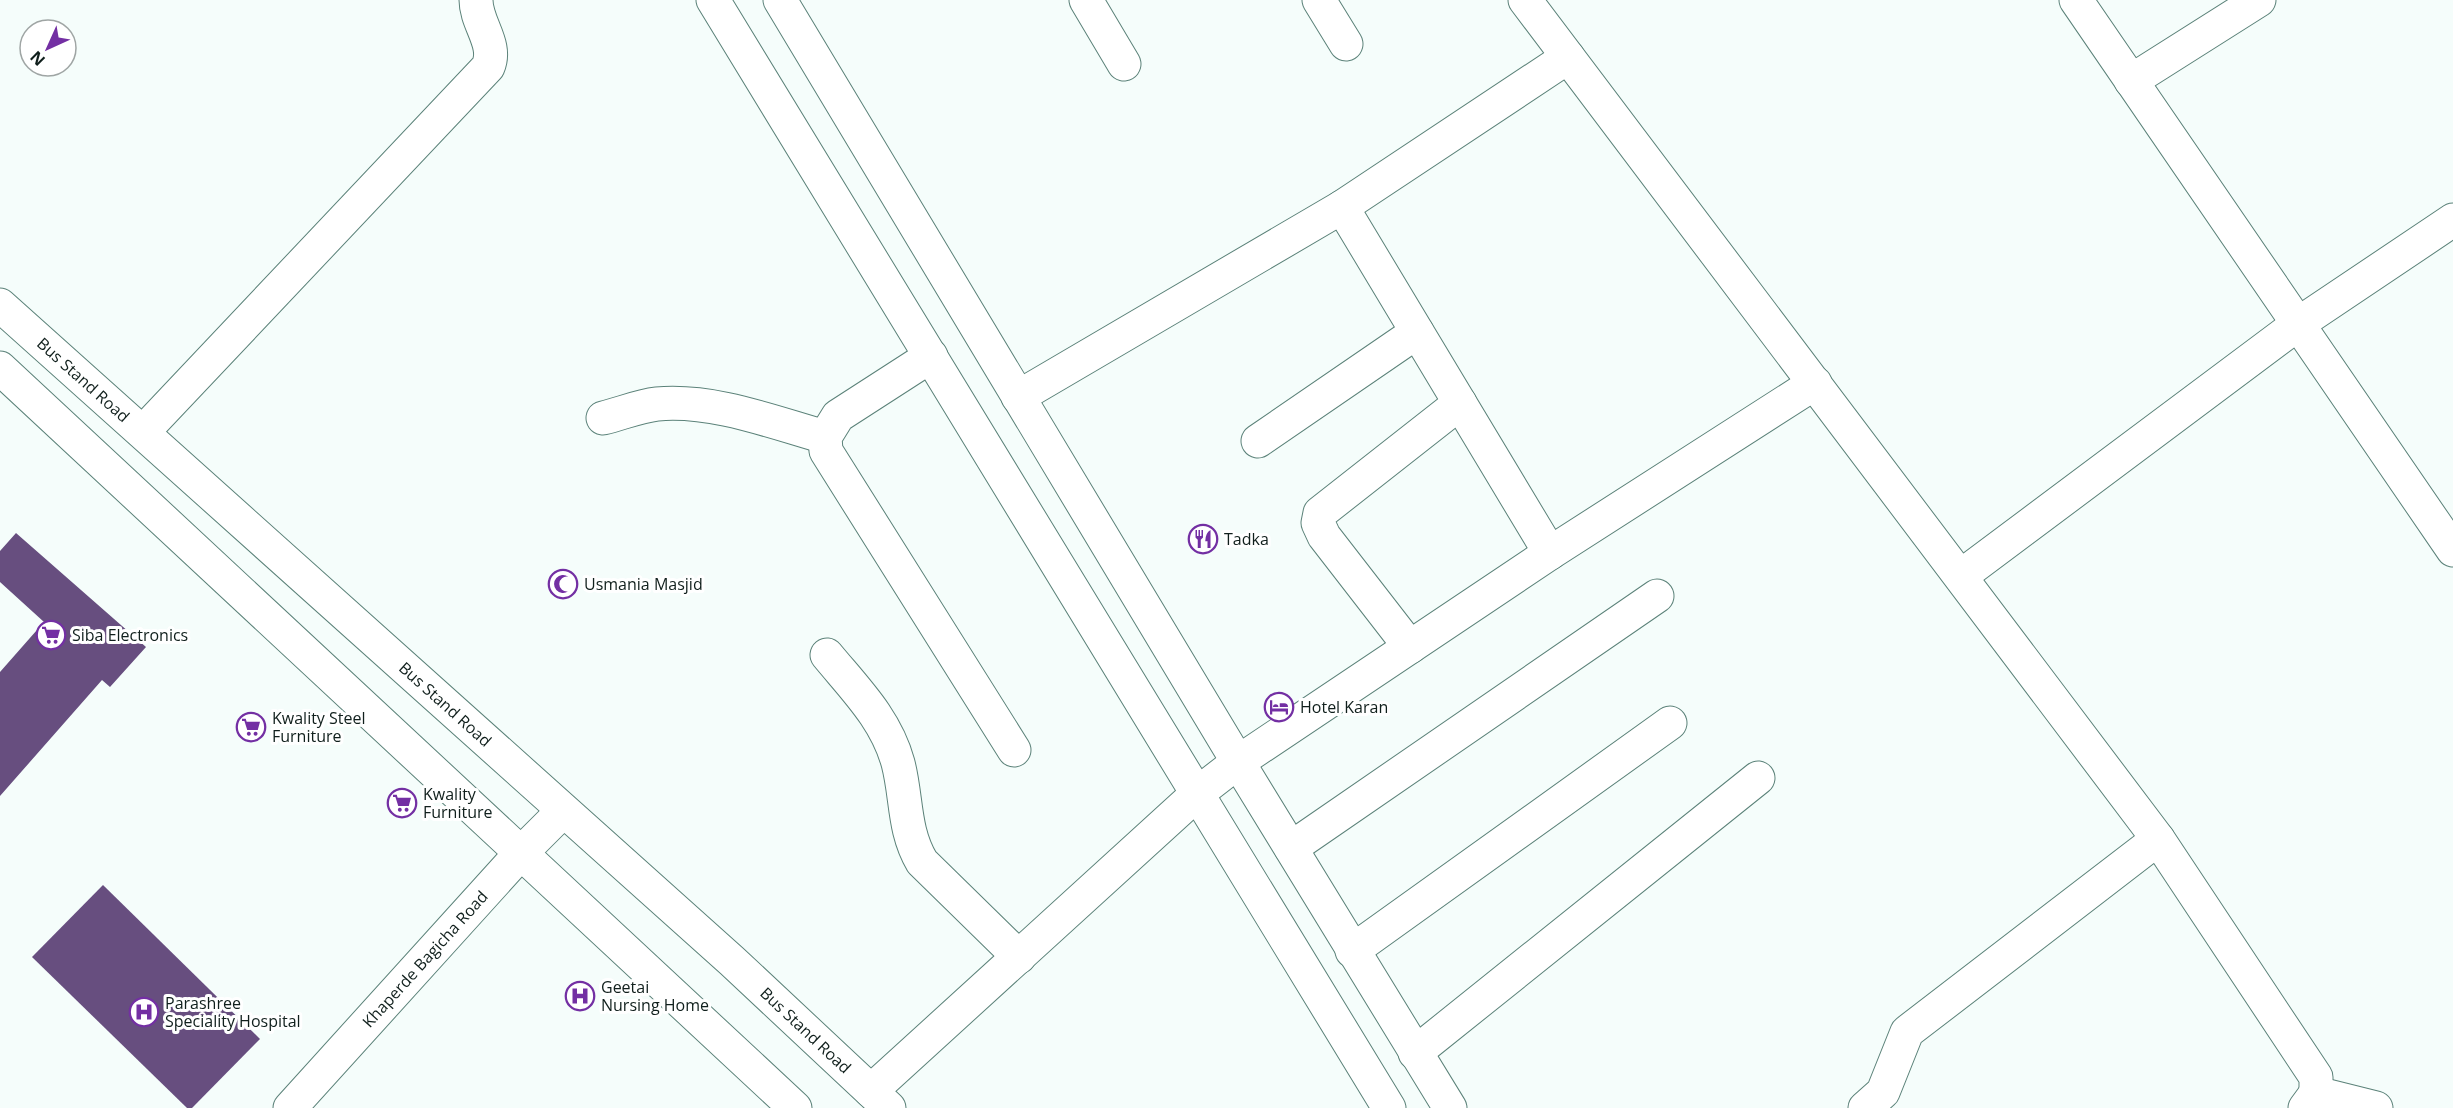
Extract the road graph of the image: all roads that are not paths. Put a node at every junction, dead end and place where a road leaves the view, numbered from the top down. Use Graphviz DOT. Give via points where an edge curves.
graph roads {
  1 [pos="477,0"];
  2 [pos="713,0"];
  3 [pos="780,0"];
  4 [pos="1086,0"];
  5 [pos="1319,0"];
  6 [pos="1525,0"];
  7 [pos="2076,0"];
  8 [pos="2259,0"];
  9 [pos="1346,44"];
  10 [pos="1568,57"];
  11 [pos="1124,64"];
  12 [pos="2131,81"];
  13 [pos="1342,207"];
  14 [pos="2453,220"];
  15 [pos="0,305"];
  16 [pos="2298,324"];
  17 [pos="1417,332"];
  18 [pos="931,356"];
  19 [pos="0,368"];
  20 [pos="1815,383"];
  21 [pos="1018,398"];
  22 [pos="1460,404"];
  23 [pos="603,418"];
  24 [pos="143,432"];
  25 [pos="825,437"];
  26 [pos="1258,441"];
  27 [pos="2453,550"];
  28 [pos="1550,553"];
  29 [pos="1961,576"];
  30 [pos="1657,596"];
  31 [pos="1410,647"];
  32 [pos="827,655"];
  33 [pos="1670,723"];
  34 [pos="1014,750"];
  35 [pos="1238,762"];
  36 [pos="1758,778"];
  37 [pos="1198,793"];
  38 [pos="562,811"];
  39 [pos="2158,839"];
  40 [pos="1291,848"];
  41 [pos="520,854"];
  42 [pos="1352,951"];
  43 [pos="1019,957"];
  44 [pos="1415,1053"];
  45 [pos="880,1100"];
  46 [pos="2310,1101"];
  47 [pos="788,1106"];
  48 [pos="290,1108"];
  49 [pos="1389,1108"];
  50 [pos="1450,1108"];
  51 [pos="1864,1108"];
  52 [pos="2376,1108"];
  1 -- 24 [label="street" via="477,15 491,50 488,67"];
  2 -- 18 [label="street"];
  3 -- 21 [label="street"];
  4 -- 11 [label="street"];
  5 -- 9 [label="street"];
  6 -- 10 [label="street"];
  7 -- 12 [label="street"];
  8 -- 12 [label="street"];
  10 -- 13 [label="street"];
  10 -- 20 [label="street"];
  12 -- 16 [label="street"];
  13 -- 17 [label="street"];
  13 -- 21 [label="street"];
  14 -- 16 [label="street"];
  15 -- 24 [label="street, Bus Stand Road"];
  16 -- 27 [label="street"];
  16 -- 29 [label="street"];
  17 -- 22 [label="street"];
  17 -- 26 [label="street"];
  18 -- 25 [label="street" via="838,416"];
  18 -- 37 [label="street"];
  19 -- 41 [label="street"];
  20 -- 28 [label="street"];
  20 -- 29 [label="street"];
  21 -- 35 [label="street"];
  22 -- 28 [label="street"];
  22 -- 31 [label="street" via="1320,513 1318,523 1324,536"];
  23 -- 25 [label="street" via="656,404 696,405"];
  24 -- 38 [label="street, Bus Stand Road"];
  25 -- 34 [label="street" via="826,451"];
  28 -- 31 [label="street"];
  29 -- 39 [label="street"];
  30 -- 40 [label="street"];
  31 -- 35 [label="street"];
  32 -- 43 [label="street" via="880,718 898,764 908,831 922,862"];
  33 -- 42 [label="street"];
  35 -- 37 [label="street"];
  35 -- 40 [label="street"];
  36 -- 44 [label="street"];
  37 -- 43 [label="street"];
  37 -- 49 [label="street"];
  38 -- 41 [label="street, Khaperde Bagicha Road"];
  38 -- 45 [label="street, Bus Stand Road" via="732,961"];
  39 -- 46 [label="street" via="2316,1077"];
  39 -- 51 [label="street" via="1907,1032 1883,1092"];
  40 -- 42 [label="street"];
  41 -- 47 [label="street"];
  41 -- 48 [label="street, Khaperde Bagicha Road"];
  42 -- 44 [label="street"];
  43 -- 45 [label="street"];
  44 -- 50 [label="street"];
  46 -- 52 [label="street"];
}
